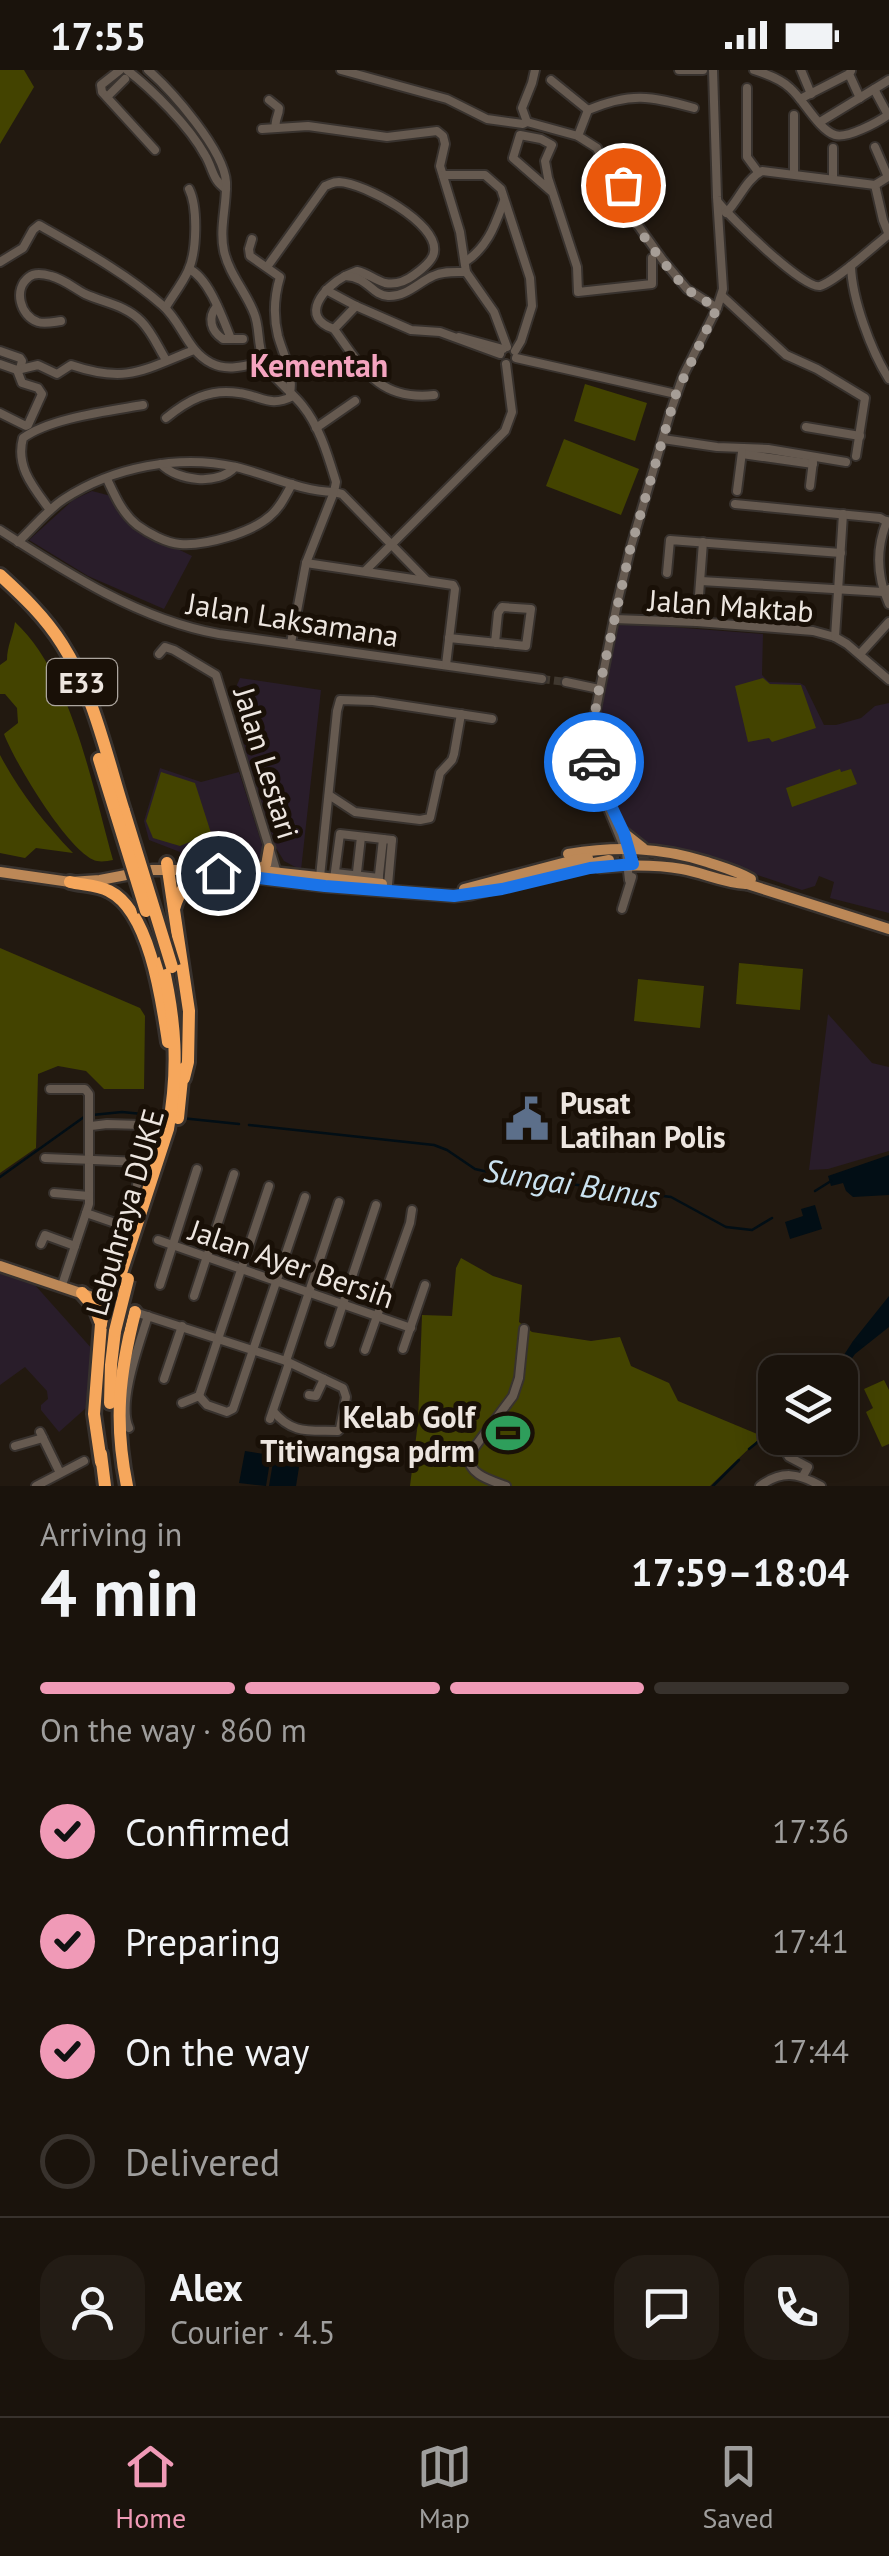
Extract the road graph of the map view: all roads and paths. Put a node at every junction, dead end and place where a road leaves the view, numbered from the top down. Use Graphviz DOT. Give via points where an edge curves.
graph roads {
  1 [pos="148,70"];
  2 [pos="341,70"];
  3 [pos="535,70"];
  4 [pos="680,70"];
  5 [pos="703,70"];
  6 [pos="713,70"];
  7 [pos="754,70"];
  8 [pos="805,71"];
  9 [pos="851,72"];
  10 [pos="124,73"];
  11 [pos="551,80"];
  12 [pos="889,80"];
  13 [pos="160,81"];
  14 [pos="747,88"];
  15 [pos="150,89"];
  16 [pos="874,89"];
  17 [pos="810,94"];
  18 [pos="800,98"];
  19 [pos="860,98"];
  20 [pos="269,100"];
  21 [pos="694,108"];
  22 [pos="588,110"];
  23 [pos="794,114"];
  24 [pos="528,122"];
  25 [pos="820,122"];
  26 [pos="262,128"];
  27 [pos="276,128"];
  28 [pos="578,136"];
  29 [pos="833,148"];
  30 [pos="875,148"];
  31 [pos="155,150"];
  32 [pos="758,172"];
  33 [pos="794,174"];
  34 [pos="443,176"];
  35 [pos="833,179"];
  36 [pos="875,186"];
  37 [pos="189,189"];
  38 [pos="226,189"];
  39 [pos="552,192"];
  40 [pos="717,200"];
  41 [pos="504,201"];
  42 [pos="727,212"];
  43 [pos="718,220"];
  44 [pos="887,237"];
  45 [pos="252,239"];
  46 [pos="652,258"];
  47 [pos="0,262"];
  48 [pos="851,266"];
  49 [pos="268,267"];
  50 [pos="466,268"];
  51 [pos="189,269"];
  52 [pos="345,276"];
  53 [pos="326,290"];
  54 [pos="722,296"];
  55 [pos="356,306"];
  56 [pos="166,308"];
  57 [pos="717,308"];
  58 [pos="61,321"];
  59 [pos="334,329"];
  60 [pos="243,339"];
  61 [pos="0,350"];
  62 [pos="194,350"];
  63 [pos="508,352"];
  64 [pos="166,360"];
  65 [pos="264,361"];
  66 [pos="0,364"];
  67 [pos="19,370"];
  68 [pos="889,379"];
  69 [pos="291,394"];
  70 [pos="676,394"];
  71 [pos="434,395"];
  72 [pos="355,401"];
  73 [pos="143,405"];
  74 [pos="0,413"];
  75 [pos="166,418"];
  76 [pos="806,427"];
  77 [pos="316,428"];
  78 [pos="860,436"];
  79 [pos="663,439"];
  80 [pos="742,451"];
  81 [pos="856,456"];
  82 [pos="813,460"];
  83 [pos="846,462"];
  84 [pos="161,464"];
  85 [pos="235,467"];
  86 [pos="107,479"];
  87 [pos="292,484"];
  88 [pos="810,486"];
  89 [pos="334,492"];
  90 [pos="738,492"];
  91 [pos="735,504"];
  92 [pos="50,510"];
  93 [pos="843,514"];
  94 [pos="888,522"];
  95 [pos="0,530"];
  96 [pos="18,542"];
  97 [pos="703,542"];
  98 [pos="392,546"];
  99 [pos="841,553"];
  100 [pos="306,564"];
  101 [pos="412,566"];
  102 [pos="365,571"];
  103 [pos="667,573"];
  104 [pos="0,575"];
  105 [pos="407,577"];
  106 [pos="426,580"];
  107 [pos="700,581"];
  108 [pos="0,585"];
  109 [pos="839,589"];
  110 [pos="886,590"];
  111 [pos="889,604"];
  112 [pos="614,619"];
  113 [pos="697,622"];
  114 [pos="889,622"];
  115 [pos="836,637"];
  116 [pos="449,638"];
  117 [pos="291,643"];
  118 [pos="495,643"];
  119 [pos="158,654"];
  120 [pos="860,654"];
  121 [pos="446,665"];
  122 [pos="542,679"];
  123 [pos="889,680"];
  124 [pos="566,682"];
  125 [pos="599,689"];
  126 [pos="460,714"];
  127 [pos="492,719"];
  128 [pos="329,795"];
  129 [pos="120,813"];
  130 [pos="621,834"];
  131 [pos="361,837"];
  132 [pos="388,840"];
  133 [pos="270,848"];
  134 [pos="627,848"];
  135 [pos="631,862"];
  136 [pos="394,864"];
  137 [pos="168,866"];
  138 [pos="0,868"];
  139 [pos="254,871"];
  140 [pos="276,872"];
  141 [pos="218,873"];
  142 [pos="334,876"];
  143 [pos="320,877"];
  144 [pos="357,878"];
  145 [pos="70,882"];
  146 [pos="382,882"];
  147 [pos="488,886"];
  148 [pos="622,909"];
  149 [pos="174,915"];
  150 [pos="889,926"];
  151 [pos="167,964"];
  152 [pos="183,1085"];
  153 [pos="50,1089"];
  154 [pos="174,1109"];
  155 [pos="91,1118"];
  156 [pos="142,1125"];
  157 [pos="44,1158"];
  158 [pos="90,1160"];
  159 [pos="198,1168"];
  160 [pos="234,1174"];
  161 [pos="137,1185"];
  162 [pos="269,1186"];
  163 [pos="54,1193"];
  164 [pos="89,1196"];
  165 [pos="305,1197"];
  166 [pos="339,1202"];
  167 [pos="130,1204"];
  168 [pos="376,1205"];
  169 [pos="412,1210"];
  170 [pos="86,1213"];
  171 [pos="121,1225"];
  172 [pos="158,1240"];
  173 [pos="41,1244"];
  174 [pos="75,1246"];
  175 [pos="173,1246"];
  176 [pos="207,1258"];
  177 [pos="0,1266"];
  178 [pos="241,1269"];
  179 [pos="119,1275"];
  180 [pos="276,1281"];
  181 [pos="160,1285"];
  182 [pos="425,1285"];
  183 [pos="62,1286"];
  184 [pos="82,1293"];
  185 [pos="310,1293"];
  186 [pos="194,1296"];
  187 [pos="106,1302"];
  188 [pos="343,1305"];
  189 [pos="142,1314"];
  190 [pos="376,1316"];
  191 [pos="182,1326"];
  192 [pos="108,1327"];
  193 [pos="410,1328"];
  194 [pos="524,1329"];
  195 [pos="218,1338"];
  196 [pos="330,1343"];
  197 [pos="404,1349"];
  198 [pos="253,1350"];
  199 [pos="365,1350"];
  200 [pos="287,1362"];
  201 [pos="164,1379"];
  202 [pos="324,1379"];
  203 [pos="309,1395"];
  204 [pos="199,1396"];
  205 [pos="182,1403"];
  206 [pos="129,1428"];
  207 [pos="16,1446"];
  208 [pos="787,1455"];
  209 [pos="84,1461"];
  210 [pos="60,1473"];
  211 [pos="804,1476"];
  212 [pos="36,1486"];
  213 [pos="105,1486"];
  214 [pos="124,1486"];
  215 [pos="506,1486"];
  216 [pos="760,1486"];
  217 [pos="820,1486"];
  1 -- 13 [label="street"];
  2 -- 24 [label="street" via="448,99 487,119"];
  3 -- 24 [label="street" via="522,108"];
  4 -- 5 [label="street"];
  6 -- 40 [label="street"];
  7 -- 18 [label="street"];
  8 -- 17 [label="street"];
  9 -- 17 [label="street"];
  9 -- 19 [label="street"];
  10 -- 15 [label="street"];
  10 -- 31 [label="street" via="101,85 102,92"];
  11 -- 22 [label="street"];
  12 -- 16 [label="street"];
  13 -- 15 [label="street"];
  13 -- 38 [label="street" via="216,151"];
  14 -- 32 [label="street" via="748,157"];
  15 -- 38 [label="street"];
  16 -- 19 [label="street"];
  16 -- 25 [label="street" via="886,118 840,136"];
  17 -- 18 [label="street"];
  18 -- 25 [label="street"];
  19 -- 25 [label="street"];
  20 -- 27 [label="street" via="278,108"];
  21 -- 22 [label="street" via="644,96"];
  22 -- 28 [label="street"];
  23 -- 33 [label="street"];
  24 -- 28 [label="street"];
  26 -- 27 [label="street"];
  27 -- 34 [label="street" via="387,137 438,132 446,144"];
  28 -- 57 [label="street" via="597,148 687,288"];
  29 -- 35 [label="street"];
  30 -- 36 [label="street" via="888,177"];
  32 -- 33 [label="street"];
  32 -- 42 [label="street"];
  33 -- 35 [label="street"];
  34 -- 41 [label="street" via="485,175"];
  34 -- 50 [label="street"];
  35 -- 36 [label="street"];
  36 -- 44 [label="street"];
  37 -- 51 [label="street" via="195,225"];
  38 -- 65 [label="street" via="224,250 254,314"];
  39 -- 39 [label="street" via="545,161 552,145 520,135 514,158"];
  39 -- 46 [label="street" via="578,267 578,292 652,284"];
  40 -- 42 [label="street"];
  40 -- 43 [label="street"];
  41 -- 50 [label="street"];
  41 -- 63 [label="street" via="530,278 532,306 521,341"];
  42 -- 43 [label="street"];
  42 -- 48 [label="street" via="812,286"];
  43 -- 54 [label="street"];
  44 -- 48 [label="street"];
  45 -- 49 [label="street" via="250,256"];
  47 -- 56 [label="street" via="24,248 39,225"];
  48 -- 68 [label="street" via="872,350"];
  49 -- 52 [label="street" via="313,202 339,182 416,220 433,242 432,258 404,281 387,284 357,271"];
  49 -- 69 [label="street" via="280,277 276,328"];
  50 -- 52 [label="street" via="389,296"];
  50 -- 63 [label="street" via="494,312"];
  51 -- 56 [label="street"];
  51 -- 60 [label="street" via="198,274 232,339"];
  52 -- 53 [label="street"];
  53 -- 55 [label="street"];
  53 -- 59 [label="street" via="316,312"];
  54 -- 57 [label="street"];
  54 -- 78 [label="street" via="786,354 865,398"];
  55 -- 59 [label="street"];
  55 -- 63 [label="street" via="411,330"];
  56 -- 62 [label="street"];
  57 -- 70 [label="street"];
  58 -- 64 [label="street" via="38,322 26,313 19,296 28,278 54,276 130,311"];
  59 -- 71 [label="street" via="373,380 416,397"];
  61 -- 67 [label="street" via="20,358"];
  62 -- 64 [label="street"];
  62 -- 65 [label="street" via="218,366"];
  63 -- 70 [label="street"];
  63 -- 98 [label="street" via="514,362 506,364 512,412 506,432"];
  64 -- 67 [label="street" via="126,375 71,365 57,374 38,365"];
  65 -- 69 [label="street"];
  66 -- 67 [label="street"];
  67 -- 74 [label="street" via="22,383 42,394 26,426"];
  69 -- 75 [label="street" via="276,402 211,393"];
  69 -- 77 [label="street"];
  70 -- 79 [label="street"];
  72 -- 77 [label="street"];
  73 -- 92 [label="street" via="61,422 22,438 30,485"];
  76 -- 78 [label="street"];
  77 -- 89 [label="street"];
  78 -- 81 [label="street"];
  79 -- 80 [label="street"];
  79 -- 112 [label="street"];
  80 -- 82 [label="street" via="768,449"];
  80 -- 90 [label="street"];
  82 -- 83 [label="street"];
  82 -- 88 [label="street"];
  84 -- 85 [label="street"];
  84 -- 85 [label="street" via="192,477 223,476"];
  84 -- 86 [label="street"];
  85 -- 87 [label="street"];
  86 -- 87 [label="street" via="136,524 177,544 224,538 268,519"];
  86 -- 92 [label="street"];
  87 -- 89 [label="street"];
  89 -- 98 [label="street"];
  89 -- 100 [label="street"];
  91 -- 93 [label="street"];
  92 -- 96 [label="street"];
  93 -- 94 [label="street"];
  93 -- 99 [label="street"];
  94 -- 110 [label="street" via="880,541"];
  95 -- 96 [label="street, Jalan Laksamana"];
  96 -- 117 [label="street, Jalan Laksamana" via="170,622"];
  97 -- 99 [label="street"];
  97 -- 103 [label="street" via="670,540"];
  97 -- 107 [label="street"];
  98 -- 101 [label="street"];
  98 -- 102 [label="street"];
  99 -- 109 [label="street"];
  100 -- 102 [label="street"];
  100 -- 117 [label="street"];
  101 -- 105 [label="street"];
  101 -- 106 [label="street"];
  102 -- 105 [label="street"];
  104 -- 129 [label="highway, Lebuhraya DUKE / E33" via="30,602 74,663"];
  105 -- 106 [label="street"];
  106 -- 116 [label="street" via="455,589"];
  107 -- 109 [label="street"];
  107 -- 113 [label="street"];
  108 -- 129 [label="highway, Lebuhraya DUKE / E33" via="26,608 68,668"];
  109 -- 110 [label="street"];
  109 -- 115 [label="street"];
  110 -- 111 [label="street"];
  112 -- 113 [label="street, Jalan Maktab"];
  112 -- 125 [label="street"];
  113 -- 115 [label="street, Jalan Maktab"];
  114 -- 120 [label="street"];
  115 -- 120 [label="street, Jalan Maktab"];
  116 -- 118 [label="street"];
  116 -- 121 [label="street"];
  117 -- 121 [label="street, Jalan Laksamana"];
  118 -- 118 [label="street" via="502,607 531,609 526,646"];
  119 -- 133 [label="street, Jalan Lestari" via="165,647 174,650 216,675"];
  120 -- 123 [label="street, Jalan Maktab"];
  121 -- 122 [label="street, Jalan Laksamana"];
  124 -- 125 [label="street"];
  125 -- 130 [label="street" via="594,770"];
  126 -- 127 [label="street"];
  126 -- 128 [label="street" via="340,700"];
  126 -- 128 [label="street" via="454,754 440,773 430,818 354,812"];
  128 -- 143 [label="street"];
  129 -- 151 [label="highway, Lebuhraya DUKE / E33, bridge"];
  130 -- 134 [label="street"];
  130 -- 135 [label="main road"];
  130 -- 135 [label="main road"];
  131 -- 132 [label="street"];
  131 -- 142 [label="street" via="340,834"];
  131 -- 144 [label="street"];
  132 -- 136 [label="street" via="396,845"];
  132 -- 146 [label="street"];
  133 -- 139 [label="main road" via="266,865"];
  133 -- 140 [label="street, Jalan Lestari"];
  134 -- 135 [label="main road"];
  134 -- 135 [label="main road"];
  134 -- 135 [label="street"];
  135 -- 147 [label="main road"];
  135 -- 148 [label="street"];
  135 -- 150 [label="main road" via="677,858"];
  137 -- 138 [label="main road" via="76,875"];
  137 -- 139 [label="main road"];
  137 -- 141 [label="main road"];
  137 -- 145 [label="main road"];
  137 -- 149 [label="highway"];
  138 -- 145 [label="main road"];
  139 -- 140 [label="main road"];
  140 -- 141 [label="main road"];
  140 -- 143 [label="main road"];
  140 -- 147 [label="main road" via="298,884 442,896"];
  141 -- 149 [label="highway" via="186,884"];
  142 -- 143 [label="main road"];
  142 -- 144 [label="main road"];
  144 -- 146 [label="main road"];
  145 -- 154 [label="highway" via="118,896 136,922 159,987"];
  146 -- 147 [label="main road" via="452,891"];
  149 -- 152 [label="highway" via="189,1010"];
  151 -- 152 [label="highway, Lebuhraya DUKE / E33" via="182,1018"];
  151 -- 154 [label="highway, Lebuhraya DUKE / E33"];
  152 -- 154 [label="highway, Lebuhraya DUKE / E33"];
  153 -- 155 [label="street" via="86,1090"];
  154 -- 179 [label="highway, Lebuhraya DUKE / E33"];
  155 -- 156 [label="street"];
  155 -- 158 [label="street"];
  157 -- 158 [label="street"];
  158 -- 161 [label="street" via="142,1162"];
  158 -- 164 [label="street"];
  159 -- 175 [label="street"];
  160 -- 176 [label="street"];
  162 -- 178 [label="street"];
  163 -- 164 [label="street"];
  164 -- 170 [label="street"];
  165 -- 180 [label="street"];
  166 -- 185 [label="street"];
  167 -- 171 [label="street"];
  168 -- 188 [label="street"];
  169 -- 190 [label="street"];
  170 -- 171 [label="street"];
  170 -- 174 [label="street"];
  171 -- 179 [label="street"];
  172 -- 175 [label="street, Jalan Ayer Bersih"];
  173 -- 174 [label="street" via="45,1236"];
  174 -- 183 [label="street"];
  175 -- 176 [label="street, Jalan Ayer Bersih"];
  175 -- 181 [label="street"];
  176 -- 178 [label="street, Jalan Ayer Bersih"];
  176 -- 186 [label="street"];
  177 -- 183 [label="main road"];
  178 -- 180 [label="street, Jalan Ayer Bersih"];
  178 -- 195 [label="street"];
  179 -- 192 [label="highway, Lebuhraya DUKE / E33"];
  180 -- 185 [label="street, Jalan Ayer Bersih"];
  180 -- 198 [label="street"];
  182 -- 193 [label="street"];
  183 -- 184 [label="main road"];
  184 -- 187 [label="main road"];
  184 -- 192 [label="highway"];
  185 -- 188 [label="street, Jalan Ayer Bersih"];
  185 -- 200 [label="street"];
  187 -- 189 [label="main road"];
  187 -- 192 [label="highway"];
  188 -- 190 [label="street, Jalan Ayer Bersih"];
  188 -- 196 [label="street"];
  189 -- 191 [label="street"];
  189 -- 206 [label="street" via="128,1390"];
  189 -- 214 [label="highway" via="120,1377"];
  190 -- 193 [label="street, Jalan Ayer Bersih"];
  190 -- 199 [label="street"];
  191 -- 195 [label="street"];
  191 -- 201 [label="street"];
  192 -- 213 [label="highway, Lebuhraya DUKE / E33"];
  192 -- 214 [label="highway, Lebuhraya DUKE / E33" via="110,1406"];
  193 -- 197 [label="street"];
  194 -- 215 [label="street" via="513,1396 468,1456 477,1474"];
  195 -- 198 [label="street"];
  195 -- 204 [label="street"];
  198 -- 200 [label="street"];
  198 -- 204 [label="street" via="234,1409 208,1406"];
  200 -- 202 [label="street"];
  200 -- 202 [label="street" via="271,1415 286,1425 338,1431 346,1397 343,1388"];
  202 -- 203 [label="street" via="316,1396"];
  204 -- 205 [label="street"];
  207 -- 210 [label="street" via="41,1435"];
  208 -- 211 [label="street" via="808,1468"];
  209 -- 210 [label="street"];
  210 -- 212 [label="street"];
  211 -- 216 [label="street" via="780,1475"];
  211 -- 217 [label="street"];
}
